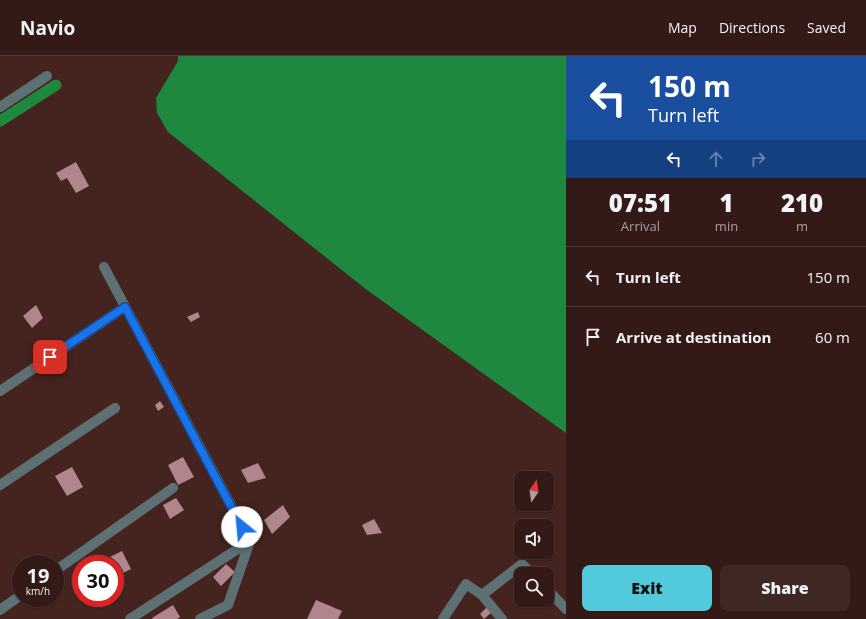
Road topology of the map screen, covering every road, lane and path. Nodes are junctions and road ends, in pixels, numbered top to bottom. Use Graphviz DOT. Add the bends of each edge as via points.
graph roads {
  1 [pos="47,76"];
  2 [pos="0,107"];
  3 [pos="104,267"];
  4 [pos="125,307"];
  5 [pos="0,391"];
  6 [pos="115,408"];
  7 [pos="0,485"];
  8 [pos="173,488"];
  9 [pos="250,541"];
  10 [pos="64,565"];
  11 [pos="514,570"];
  12 [pos="482,595"];
  13 [pos="554,596"];
  14 [pos="12,601"];
  15 [pos="566,609"];
  16 [pos="0,610"];
  17 [pos="130,619"];
  18 [pos="200,619"];
  19 [pos="443,619"];
  20 [pos="502,619"];
  1 -- 2 [label="street"];
  3 -- 4 [label="street"];
  4 -- 5 [label="street"];
  4 -- 9 [label="street"];
  6 -- 7 [label="street"];
  8 -- 10 [label="street"];
  9 -- 17 [label="street"];
  9 -- 18 [label="street" via="228,605"];
  11 -- 12 [label="street"];
  12 -- 19 [label="street" via="466,584"];
  12 -- 20 [label="street"];
  13 -- 15 [label="street"];
  14 -- 16 [label="street"];
}
